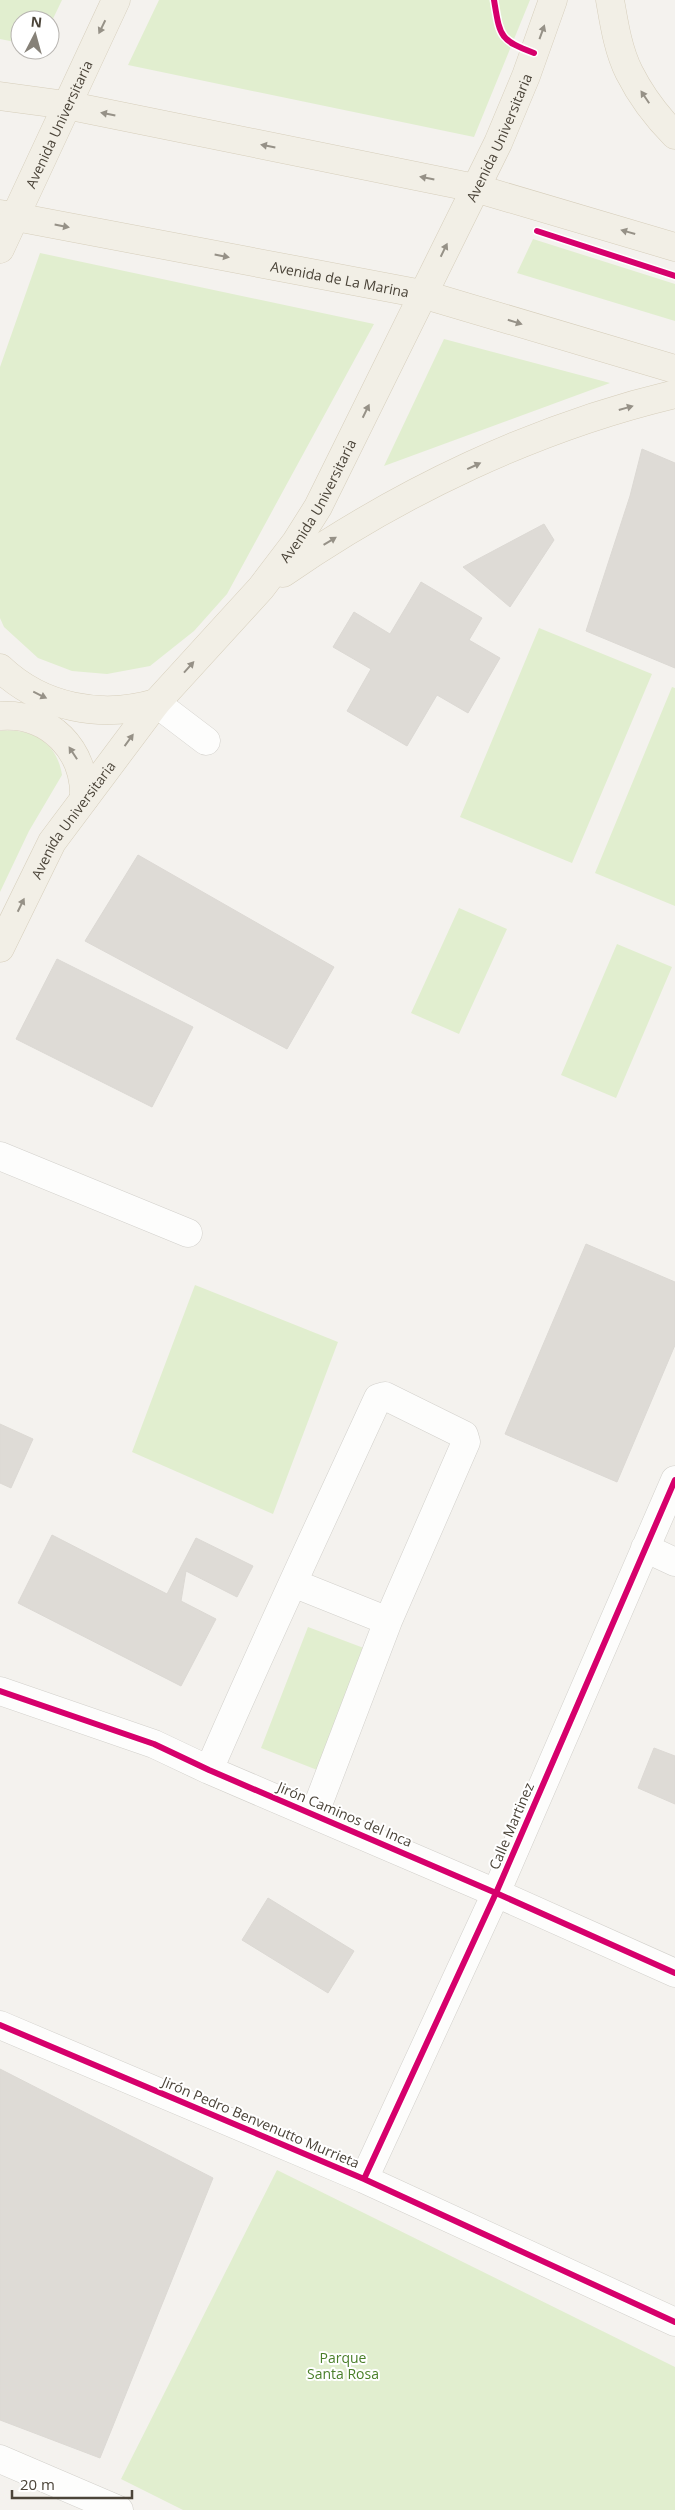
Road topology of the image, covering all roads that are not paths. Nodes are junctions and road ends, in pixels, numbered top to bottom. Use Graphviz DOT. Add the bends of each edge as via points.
graph roads {
  1 [pos="116,0"];
  2 [pos="553,0"];
  3 [pos="610,0"];
  4 [pos="0,96"];
  5 [pos="66,105"];
  6 [pos="675,135"];
  7 [pos="475,188"];
  8 [pos="7,215"];
  9 [pos="675,247"];
  10 [pos="0,249"];
  11 [pos="422,294"];
  12 [pos="675,369"];
  13 [pos="675,394"];
  14 [pos="261,588"];
  15 [pos="0,668"];
  16 [pos="156,703"];
  17 [pos="0,716"];
  18 [pos="206,741"];
  19 [pos="84,799"];
  20 [pos="0,948"];
  21 [pos="0,1156"];
  22 [pos="188,1233"];
  23 [pos="675,1480"];
  24 [pos="645,1548"];
  25 [pos="675,1562"];
  26 [pos="293,1583"];
  27 [pos="388,1621"];
  28 [pos="0,1691"];
  29 [pos="209,1770"];
  30 [pos="314,1814"];
  31 [pos="496,1893"];
  32 [pos="675,1973"];
  33 [pos="0,2025"];
  34 [pos="364,2179"];
  35 [pos="675,2322"];
  36 [pos="0,2460"];
  37 [pos="119,2510"];
  1 -- 5 [label="main road, Avenida Universitaria, one-way"];
  7 -- 2 [label="main road, Avenida Universitaria, one-way" via="498,143"];
  6 -- 3 [label="main road, one-way" via="661,121 628,72"];
  4 -- 5 [label="main road"];
  7 -- 5 [label="main road, one-way"];
  5 -- 8 [label="main road, Avenida Universitaria"];
  9 -- 7 [label="main road, one-way"];
  11 -- 7 [label="main road, Avenida Universitaria, one-way"];
  8 -- 10 [label="main road, Avenida Universitaria"];
  8 -- 11 [label="main road, Avenida de La Marina, one-way"];
  11 -- 12 [label="main road, Avenida de La Marina, one-way"];
  14 -- 11 [label="main road, Avenida Universitaria, one-way" via="318,507"];
  14 -- 13 [label="main road, one-way" via="367,520 457,474 578,423"];
  16 -- 14 [label="main road, Avenida Universitaria, one-way"];
  15 -- 16 [label="main road, one-way" via="33,692 68,706 119,711"];
  16 -- 18 [label="street"];
  19 -- 16 [label="main road, Avenida Universitaria, one-way"];
  19 -- 17 [label="main road, one-way" via="84,779 77,759 59,735 32,719"];
  20 -- 19 [label="main road, Avenida Universitaria, one-way" via="52,842"];
  21 -- 22 [label="street"];
  23 -- 24 [label="street, Calle Martinez"];
  24 -- 25 [label="street"];
  24 -- 31 [label="street, Calle Martinez"];
  26 -- 27 [label="street"];
  26 -- 27 [label="street" via="378,1398 385,1396 464,1435 466,1442"];
  26 -- 29 [label="street"];
  27 -- 30 [label="street"];
  28 -- 29 [label="street, Jirón Caminos del Inca" via="154,1744"];
  29 -- 30 [label="street, Jirón Caminos del Inca"];
  30 -- 31 [label="street, Jirón Caminos del Inca"];
  31 -- 32 [label="street, Jirón Caminos del Inca"];
  31 -- 34 [label="street, Calle Martinez"];
  33 -- 34 [label="street, Jirón Pedro Benvenutto Murrieta"];
  34 -- 35 [label="street, Jirón Pedro Benvenutto Murrieta"];
  36 -- 37 [label="street"];
}
